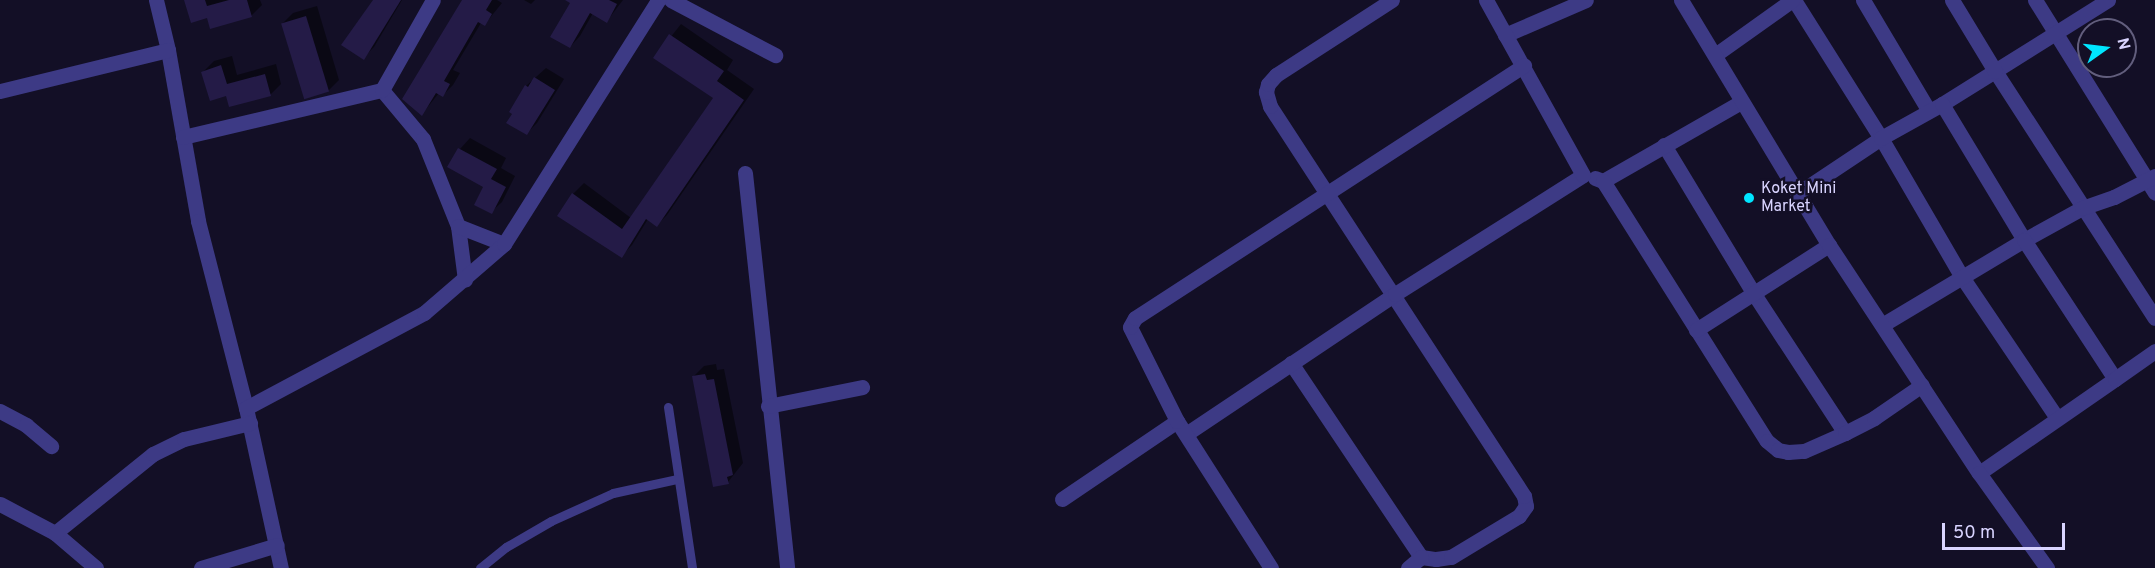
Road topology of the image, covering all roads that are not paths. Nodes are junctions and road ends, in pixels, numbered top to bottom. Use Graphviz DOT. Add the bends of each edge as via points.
graph roads {
  1 [pos="156,0"];
  2 [pos="433,0"];
  3 [pos="658,0"];
  4 [pos="671,0"];
  5 [pos="1392,0"];
  6 [pos="1486,0"];
  7 [pos="1586,0"];
  8 [pos="1681,0"];
  9 [pos="1793,0"];
  10 [pos="1863,0"];
  11 [pos="1952,0"];
  12 [pos="2034,0"];
  13 [pos="2108,0"];
  14 [pos="2055,34"];
  15 [pos="1505,35"];
  16 [pos="168,50"];
  17 [pos="775,55"];
  18 [pos="1715,55"];
  19 [pos="1524,65"];
  20 [pos="1995,71"];
  21 [pos="382,90"];
  22 [pos="0,91"];
  23 [pos="1741,102"];
  24 [pos="1935,107"];
  25 [pos="183,137"];
  26 [pos="1881,138"];
  27 [pos="1664,145"];
  28 [pos="745,173"];
  29 [pos="1583,174"];
  30 [pos="1603,181"];
  31 [pos="2153,184"];
  32 [pos="1327,193"];
  33 [pos="1797,194"];
  34 [pos="2082,208"];
  35 [pos="458,226"];
  36 [pos="2024,240"];
  37 [pos="504,244"];
  38 [pos="1829,245"];
  39 [pos="1962,277"];
  40 [pos="465,280"];
  41 [pos="1395,294"];
  42 [pos="1754,294"];
  43 [pos="2155,318"];
  44 [pos="1882,325"];
  45 [pos="1696,330"];
  46 [pos="2155,351"];
  47 [pos="1291,363"];
  48 [pos="2115,379"];
  49 [pos="1922,385"];
  50 [pos="862,387"];
  51 [pos="768,406"];
  52 [pos="668,407"];
  53 [pos="0,411"];
  54 [pos="248,416"];
  55 [pos="2057,418"];
  56 [pos="1181,427"];
  57 [pos="1845,433"];
  58 [pos="51,446"];
  59 [pos="1979,473"];
  60 [pos="677,479"];
  61 [pos="1062,499"];
  62 [pos="0,504"];
  63 [pos="55,533"];
  64 [pos="277,545"];
  65 [pos="1422,557"];
  66 [pos="201,567"];
  67 [pos="96,568"];
  68 [pos="281,568"];
  69 [pos="480,568"];
  70 [pos="692,568"];
  71 [pos="787,568"];
  72 [pos="1271,568"];
  73 [pos="1407,568"];
  74 [pos="2047,568"];
  1 -- 16 [label="street"];
  2 -- 21 [label="street"];
  3 -- 37 [label="street"];
  4 -- 17 [label="street"];
  5 -- 32 [label="street" via="1268,84 1270,106"];
  6 -- 15 [label="street"];
  7 -- 15 [label="street"];
  8 -- 18 [label="street"];
  9 -- 18 [label="street"];
  9 -- 26 [label="street"];
  10 -- 24 [label="street"];
  11 -- 20 [label="street"];
  12 -- 14 [label="street"];
  13 -- 14 [label="street"];
  14 -- 20 [label="street"];
  14 -- 31 [label="street"];
  15 -- 19 [label="street"];
  16 -- 22 [label="street"];
  16 -- 25 [label="street"];
  18 -- 23 [label="street"];
  19 -- 29 [label="street"];
  19 -- 32 [label="street"];
  20 -- 24 [label="street"];
  20 -- 34 [label="street"];
  21 -- 25 [label="street"];
  21 -- 35 [label="street" via="423,139"];
  23 -- 27 [label="street"];
  23 -- 33 [label="street"];
  24 -- 26 [label="street"];
  24 -- 36 [label="street"];
  25 -- 54 [label="street" via="201,231"];
  26 -- 33 [label="street"];
  26 -- 39 [label="street"];
  27 -- 30 [label="street"];
  27 -- 42 [label="street"];
  28 -- 51 [label="street"];
  29 -- 30 [label="street"];
  29 -- 41 [label="street"];
  30 -- 45 [label="street"];
  31 -- 34 [label="street"];
  32 -- 41 [label="street"];
  32 -- 56 [label="street" via="1135,318 1130,327 1135,340"];
  33 -- 38 [label="street"];
  34 -- 36 [label="street"];
  34 -- 43 [label="street"];
  35 -- 37 [label="street"];
  35 -- 40 [label="street"];
  36 -- 39 [label="street"];
  36 -- 48 [label="street"];
  37 -- 40 [label="street"];
  38 -- 42 [label="street"];
  38 -- 44 [label="street"];
  39 -- 44 [label="street"];
  39 -- 55 [label="street"];
  40 -- 54 [label="street" via="424,313"];
  41 -- 47 [label="street"];
  41 -- 65 [label="street" via="1524,496 1526,506 1519,516 1451,556"];
  42 -- 45 [label="street"];
  42 -- 57 [label="street"];
  44 -- 49 [label="street"];
  45 -- 57 [label="street" via="1767,441 1778,450 1804,450"];
  46 -- 48 [label="street"];
  47 -- 56 [label="street"];
  47 -- 65 [label="street"];
  48 -- 55 [label="street"];
  49 -- 57 [label="street"];
  49 -- 59 [label="street"];
  50 -- 51 [label="street"];
  51 -- 71 [label="street"];
  52 -- 60 [label="lane"];
  53 -- 58 [label="street" via="26,424"];
  54 -- 63 [label="street" via="153,454"];
  54 -- 64 [label="street"];
  55 -- 59 [label="street"];
  56 -- 61 [label="street"];
  56 -- 72 [label="street"];
  59 -- 74 [label="street"];
  60 -- 69 [label="lane" via="613,493 551,521 506,547"];
  60 -- 70 [label="lane"];
  62 -- 63 [label="street"];
  63 -- 67 [label="street"];
  64 -- 66 [label="street"];
  64 -- 68 [label="street"];
  65 -- 73 [label="street"];
}
